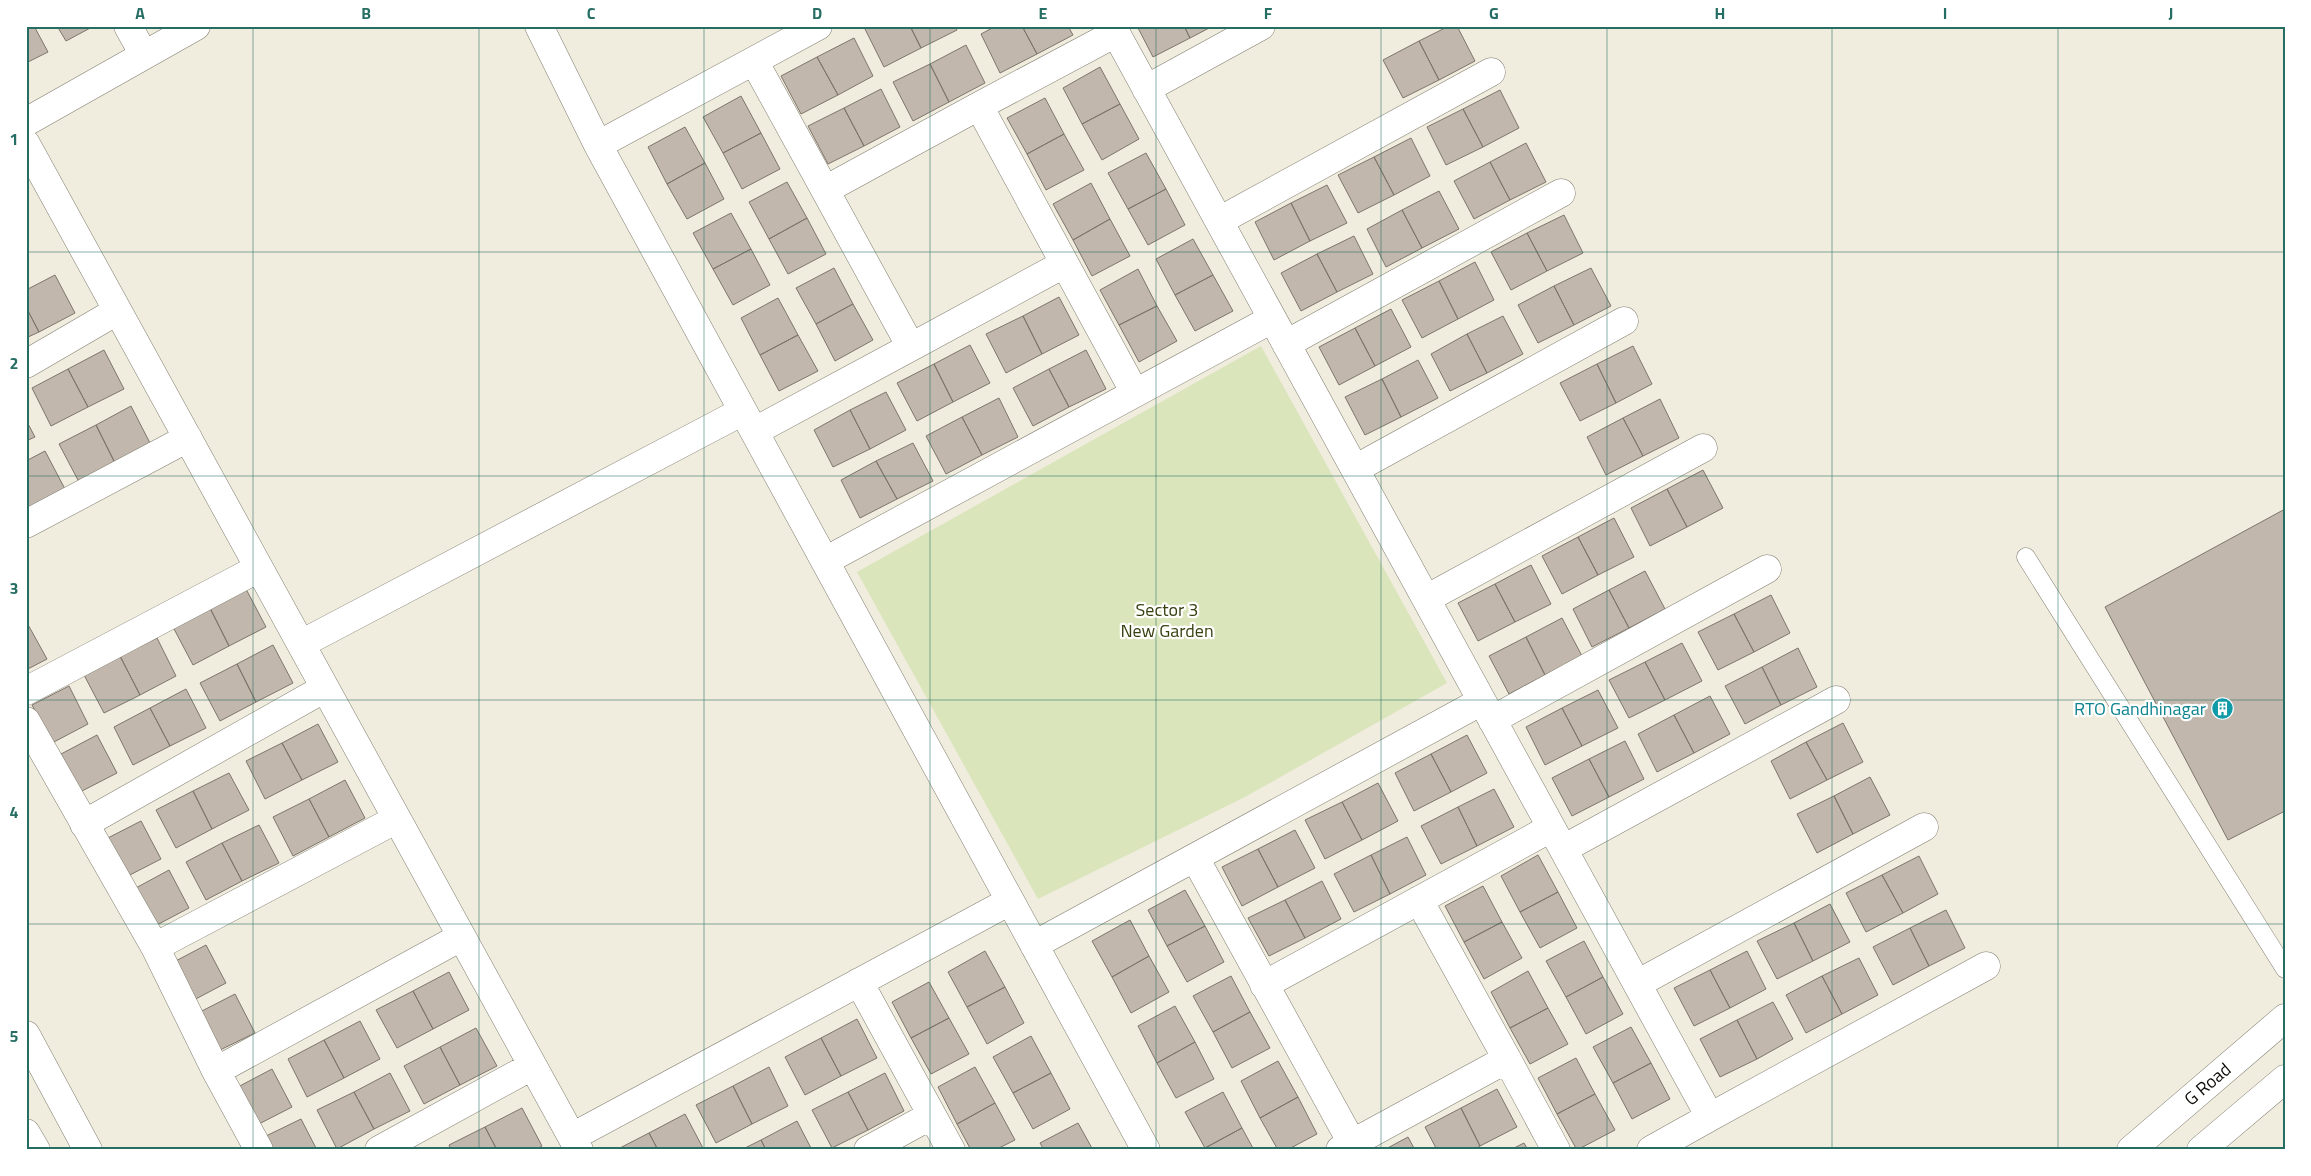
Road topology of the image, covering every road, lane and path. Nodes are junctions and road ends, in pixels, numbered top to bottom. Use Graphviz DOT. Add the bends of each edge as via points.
graph roads {
  1 [pos="128,26"];
  2 [pos="196,26"];
  3 [pos="539,26"];
  4 [pos="818,26"];
  5 [pos="1261,26"];
  6 [pos="1114,30"];
  7 [pos="144,56"];
  8 [pos="754,61"];
  9 [pos="1491,72"];
  10 [pos="1146,89"];
  11 [pos="979,106"];
  12 [pos="26,122"];
  13 [pos="26,144"];
  14 [pos="598,145"];
  15 [pos="825,190"];
  16 [pos="1561,193"];
  17 [pos="1219,221"];
  18 [pos="1064,264"];
  19 [pos="117,311"];
  20 [pos="1272,319"];
  21 [pos="1624,321"];
  22 [pos="1286,344"];
  23 [pos="910,347"];
  24 [pos="26,364"];
  25 [pos="1135,393"];
  26 [pos="749,421"];
  27 [pos="188,438"];
  28 [pos="1703,448"];
  29 [pos="1355,469"];
  30 [pos="26,524"];
  31 [pos="2026,557"];
  32 [pos="825,561"];
  33 [pos="259,568"];
  34 [pos="1767,569"];
  35 [pos="1426,599"];
  36 [pos="301,644"];
  37 [pos="325,688"];
  38 [pos="26,691"];
  39 [pos="1836,700"];
  40 [pos="1487,710"];
  41 [pos="26,721"];
  42 [pos="397,820"];
  43 [pos="84,824"];
  44 [pos="1924,827"];
  45 [pos="1557,838"];
  46 [pos="1195,858"];
  47 [pos="1010,900"];
  48 [pos="1419,900"];
  49 [pos="462,937"];
  50 [pos="1034,945"];
  51 [pos="155,947"];
  52 [pos="1986,966"];
  53 [pos="2285,969"];
  54 [pos="859,982"];
  55 [pos="1637,984"];
  56 [pos="1264,985"];
  57 [pos="2285,1018"];
  58 [pos="26,1035"];
  59 [pos="1507,1060"];
  60 [pos="532,1066"];
  61 [pos="216,1071"];
  62 [pos="2285,1079"];
  63 [pos="932,1115"];
  64 [pos="1710,1117"];
  65 [pos="26,1132"];
  66 [pos="575,1144"];
  67 [pos="1346,1146"];
  68 [pos="36,1150"];
  69 [pos="88,1150"];
  70 [pos="259,1150"];
  71 [pos="379,1150"];
  72 [pos="868,1150"];
  73 [pos="951,1150"];
  74 [pos="1146,1150"];
  75 [pos="1556,1150"];
  76 [pos="1651,1150"];
  77 [pos="2131,1150"];
  78 [pos="2201,1150"];
  1 -- 7 [label="street"];
  2 -- 7 [label="street"];
  3 -- 14 [label="street"];
  4 -- 8 [label="street"];
  5 -- 10 [label="street"];
  6 -- 10 [label="street"];
  6 -- 11 [label="street"];
  7 -- 12 [label="street"];
  8 -- 14 [label="street"];
  8 -- 15 [label="street"];
  9 -- 17 [label="street"];
  10 -- 17 [label="street"];
  11 -- 15 [label="street"];
  11 -- 18 [label="street"];
  13 -- 19 [label="street"];
  14 -- 26 [label="street"];
  15 -- 23 [label="street"];
  16 -- 22 [label="street"];
  17 -- 20 [label="street"];
  18 -- 23 [label="street"];
  18 -- 25 [label="street"];
  19 -- 24 [label="street"];
  19 -- 27 [label="street"];
  20 -- 22 [label="street"];
  20 -- 25 [label="street"];
  21 -- 29 [label="street"];
  22 -- 29 [label="street"];
  23 -- 26 [label="street"];
  25 -- 32 [label="street"];
  26 -- 32 [label="street"];
  26 -- 36 [label="street"];
  27 -- 30 [label="street"];
  27 -- 33 [label="street"];
  28 -- 35 [label="street"];
  29 -- 35 [label="street"];
  31 -- 53 [label="lane"];
  32 -- 47 [label="street"];
  33 -- 36 [label="street"];
  33 -- 38 [label="street"];
  34 -- 40 [label="street"];
  35 -- 40 [label="street"];
  36 -- 37 [label="street"];
  37 -- 42 [label="street"];
  37 -- 43 [label="street"];
  39 -- 45 [label="street"];
  40 -- 45 [label="street"];
  40 -- 46 [label="street"];
  41 -- 43 [label="street"];
  42 -- 49 [label="street"];
  42 -- 51 [label="street"];
  43 -- 51 [label="street"];
  44 -- 55 [label="street"];
  45 -- 48 [label="street"];
  45 -- 55 [label="street"];
  46 -- 50 [label="street"];
  46 -- 56 [label="street"];
  47 -- 50 [label="street"];
  47 -- 54 [label="street"];
  48 -- 56 [label="street"];
  48 -- 59 [label="street"];
  49 -- 60 [label="street"];
  49 -- 61 [label="street"];
  50 -- 74 [label="street"];
  51 -- 61 [label="street"];
  52 -- 64 [label="street"];
  54 -- 63 [label="street"];
  54 -- 66 [label="street"];
  55 -- 64 [label="street"];
  56 -- 67 [label="street"];
  57 -- 77 [label="street, G Road"];
  58 -- 69 [label="street"];
  59 -- 67 [label="street"];
  59 -- 75 [label="street"];
  60 -- 66 [label="street"];
  60 -- 71 [label="street"];
  61 -- 70 [label="street"];
  62 -- 78 [label="street"];
  63 -- 72 [label="street"];
  63 -- 73 [label="street"];
  64 -- 76 [label="street"];
  65 -- 68 [label="street"];
}
